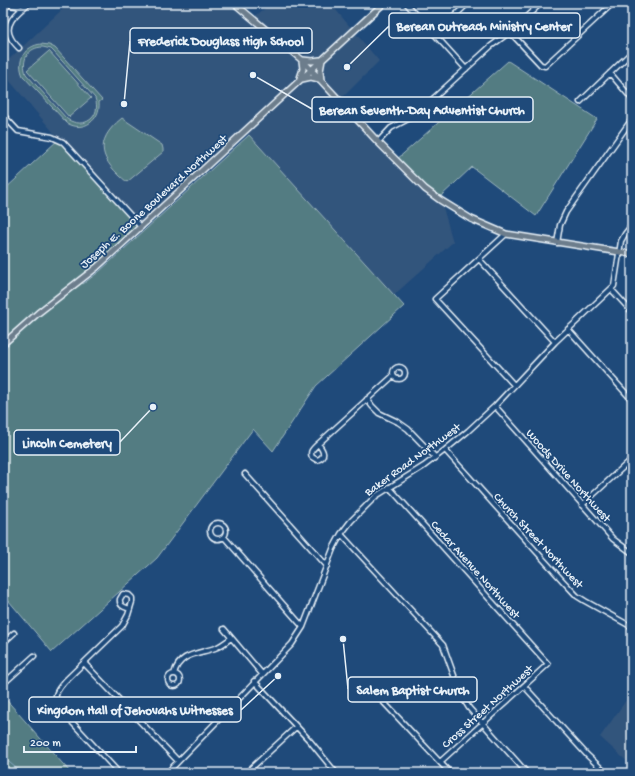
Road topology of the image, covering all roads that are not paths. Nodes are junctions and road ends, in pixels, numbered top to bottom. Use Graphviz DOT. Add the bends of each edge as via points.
graph roads {
  1 [pos="29,3"];
  2 [pos="234,3"];
  3 [pos="384,3"];
  4 [pos="406,3"];
  5 [pos="468,3"];
  6 [pos="541,3"];
  7 [pos="613,3"];
  8 [pos="3,4"];
  9 [pos="22,9"];
  10 [pos="510,32"];
  11 [pos="435,35"];
  12 [pos="19,48"];
  13 [pos="632,52"];
  14 [pos="322,59"];
  15 [pos="302,60"];
  16 [pos="312,69"];
  17 [pos="466,69"];
  18 [pos="610,73"];
  19 [pos="299,80"];
  20 [pos="321,80"];
  21 [pos="632,99"];
  22 [pos="580,102"];
  23 [pos="3,116"];
  24 [pos="632,119"];
  25 [pos="378,142"];
  26 [pos="632,226"];
  27 [pos="141,227"];
  28 [pos="506,234"];
  29 [pos="557,243"];
  30 [pos="618,252"];
  31 [pos="632,254"];
  32 [pos="479,259"];
  33 [pos="611,289"];
  34 [pos="632,312"];
  35 [pos="568,329"];
  36 [pos="555,342"];
  37 [pos="3,344"];
  38 [pos="392,376"];
  39 [pos="514,385"];
  40 [pos="367,398"];
  41 [pos="632,400"];
  42 [pos="495,406"];
  43 [pos="318,444"];
  44 [pos="445,450"];
  45 [pos="435,457"];
  46 [pos="632,459"];
  47 [pos="245,474"];
  48 [pos="389,487"];
  49 [pos="582,505"];
  50 [pos="341,534"];
  51 [pos="224,538"];
  52 [pos="632,553"];
  53 [pos="327,566"];
  54 [pos="130,609"];
  55 [pos="303,627"];
  56 [pos="632,627"];
  57 [pos="224,629"];
  58 [pos="14,633"];
  59 [pos="232,638"];
  60 [pos="3,643"];
  61 [pos="34,656"];
  62 [pos="84,663"];
  63 [pos="548,664"];
  64 [pos="174,674"];
  65 [pos="262,674"];
  66 [pos="254,681"];
  67 [pos="3,682"];
  68 [pos="524,686"];
  69 [pos="375,693"];
  70 [pos="482,724"];
  71 [pos="296,727"];
  72 [pos="178,761"];
  73 [pos="440,762"];
  74 [pos="170,769"];
  75 [pos="119,773"];
  76 [pos="166,773"];
  77 [pos="174,773"];
  78 [pos="246,773"];
  79 [pos="336,773"];
  80 [pos="450,773"];
  81 [pos="527,773"];
  82 [pos="606,773"];
  1 -- 9 [label="street"];
  2 -- 15 [label="main road"];
  3 -- 14 [label="main road, Joseph E. Boone Boulevard Northwest"];
  4 -- 11 [label="street"];
  5 -- 11 [label="street"];
  6 -- 10 [label="street"];
  7 -- 10 [label="street" via="545,66"];
  8 -- 9 [label="street"];
  9 -- 12 [label="street" via="12,19 8,29"];
  10 -- 17 [label="street"];
  11 -- 17 [label="street"];
  13 -- 18 [label="street"];
  14 -- 15 [label="main road"];
  14 -- 16 [label="main road, Joseph E. Boone Boulevard Northwest"];
  14 -- 20 [label="main road"];
  15 -- 16 [label="main road"];
  15 -- 19 [label="main road" via="303,69"];
  16 -- 19 [label="main road, Joseph E. Boone Boulevard Northwest"];
  16 -- 20 [label="main road"];
  17 -- 25 [label="street" via="414,116 391,128"];
  18 -- 21 [label="street"];
  18 -- 22 [label="street"];
  19 -- 20 [label="main road" via="311,77"];
  19 -- 27 [label="main road, Joseph E. Boone Boulevard Northwest"];
  20 -- 25 [label="main road"];
  23 -- 27 [label="street" via="18,131 52,137 63,142"];
  24 -- 29 [label="street" via="566,212 560,224"];
  25 -- 28 [label="main road" via="412,177 440,200 471,219"];
  26 -- 30 [label="street" via="623,237"];
  27 -- 37 [label="main road, Joseph E. Boone Boulevard Northwest" via="97,267"];
  28 -- 29 [label="main road"];
  28 -- 32 [label="street"];
  29 -- 30 [label="main road"];
  30 -- 31 [label="main road"];
  30 -- 33 [label="street" via="614,286"];
  32 -- 36 [label="street"];
  32 -- 39 [label="street" via="435,299"];
  33 -- 34 [label="street"];
  33 -- 35 [label="street, Baker Road Northwest"];
  35 -- 36 [label="street, Baker Road Northwest"];
  35 -- 41 [label="street"];
  36 -- 39 [label="street, Baker Road Northwest"];
  38 -- 40 [label="street"];
  39 -- 42 [label="street, Baker Road Northwest"];
  40 -- 43 [label="street"];
  40 -- 45 [label="street" via="379,413 408,429"];
  42 -- 44 [label="street, Baker Road Northwest"];
  42 -- 49 [label="street, Woods Drive Northwest"];
  44 -- 45 [label="street, Baker Road Northwest"];
  44 -- 56 [label="street, Church Street Northwest" via="577,596"];
  45 -- 48 [label="street, Baker Road Northwest"];
  46 -- 49 [label="street"];
  47 -- 53 [label="street"];
  48 -- 50 [label="street, Baker Road Northwest" via="363,508"];
  48 -- 63 [label="street, Cedar Avenue Northwest"];
  49 -- 52 [label="street, Woods Drive Northwest" via="613,539"];
  50 -- 53 [label="street, Baker Road Northwest"];
  50 -- 70 [label="street" via="443,645 461,695"];
  51 -- 51 [label="street" via="224,525 220,522 212,525 210,530 213,538"];
  51 -- 55 [label="street"];
  53 -- 55 [label="street, Baker Road Northwest"];
  54 -- 62 [label="street" via="122,626"];
  55 -- 65 [label="street, Baker Road Northwest" via="292,644"];
  57 -- 59 [label="street"];
  58 -- 60 [label="street"];
  59 -- 64 [label="street" via="216,648 188,656 178,665"];
  59 -- 65 [label="street"];
  61 -- 67 [label="street"];
  62 -- 72 [label="street"];
  62 -- 75 [label="street" via="58,689 55,696 57,705"];
  63 -- 68 [label="street, Cross Street Northwest"];
  65 -- 66 [label="street, Baker Road Northwest"];
  66 -- 71 [label="street"];
  66 -- 72 [label="street, Baker Road Northwest"];
  68 -- 70 [label="street, Cross Street Northwest"];
  68 -- 82 [label="street"];
  69 -- 73 [label="street"];
  70 -- 73 [label="street, Cross Street Northwest"];
  70 -- 81 [label="street"];
  71 -- 78 [label="street"];
  71 -- 79 [label="street"];
  72 -- 74 [label="street, Baker Road Northwest"];
  73 -- 80 [label="street"];
  74 -- 76 [label="street, Baker Road Northwest"];
  74 -- 77 [label="street"];
}
